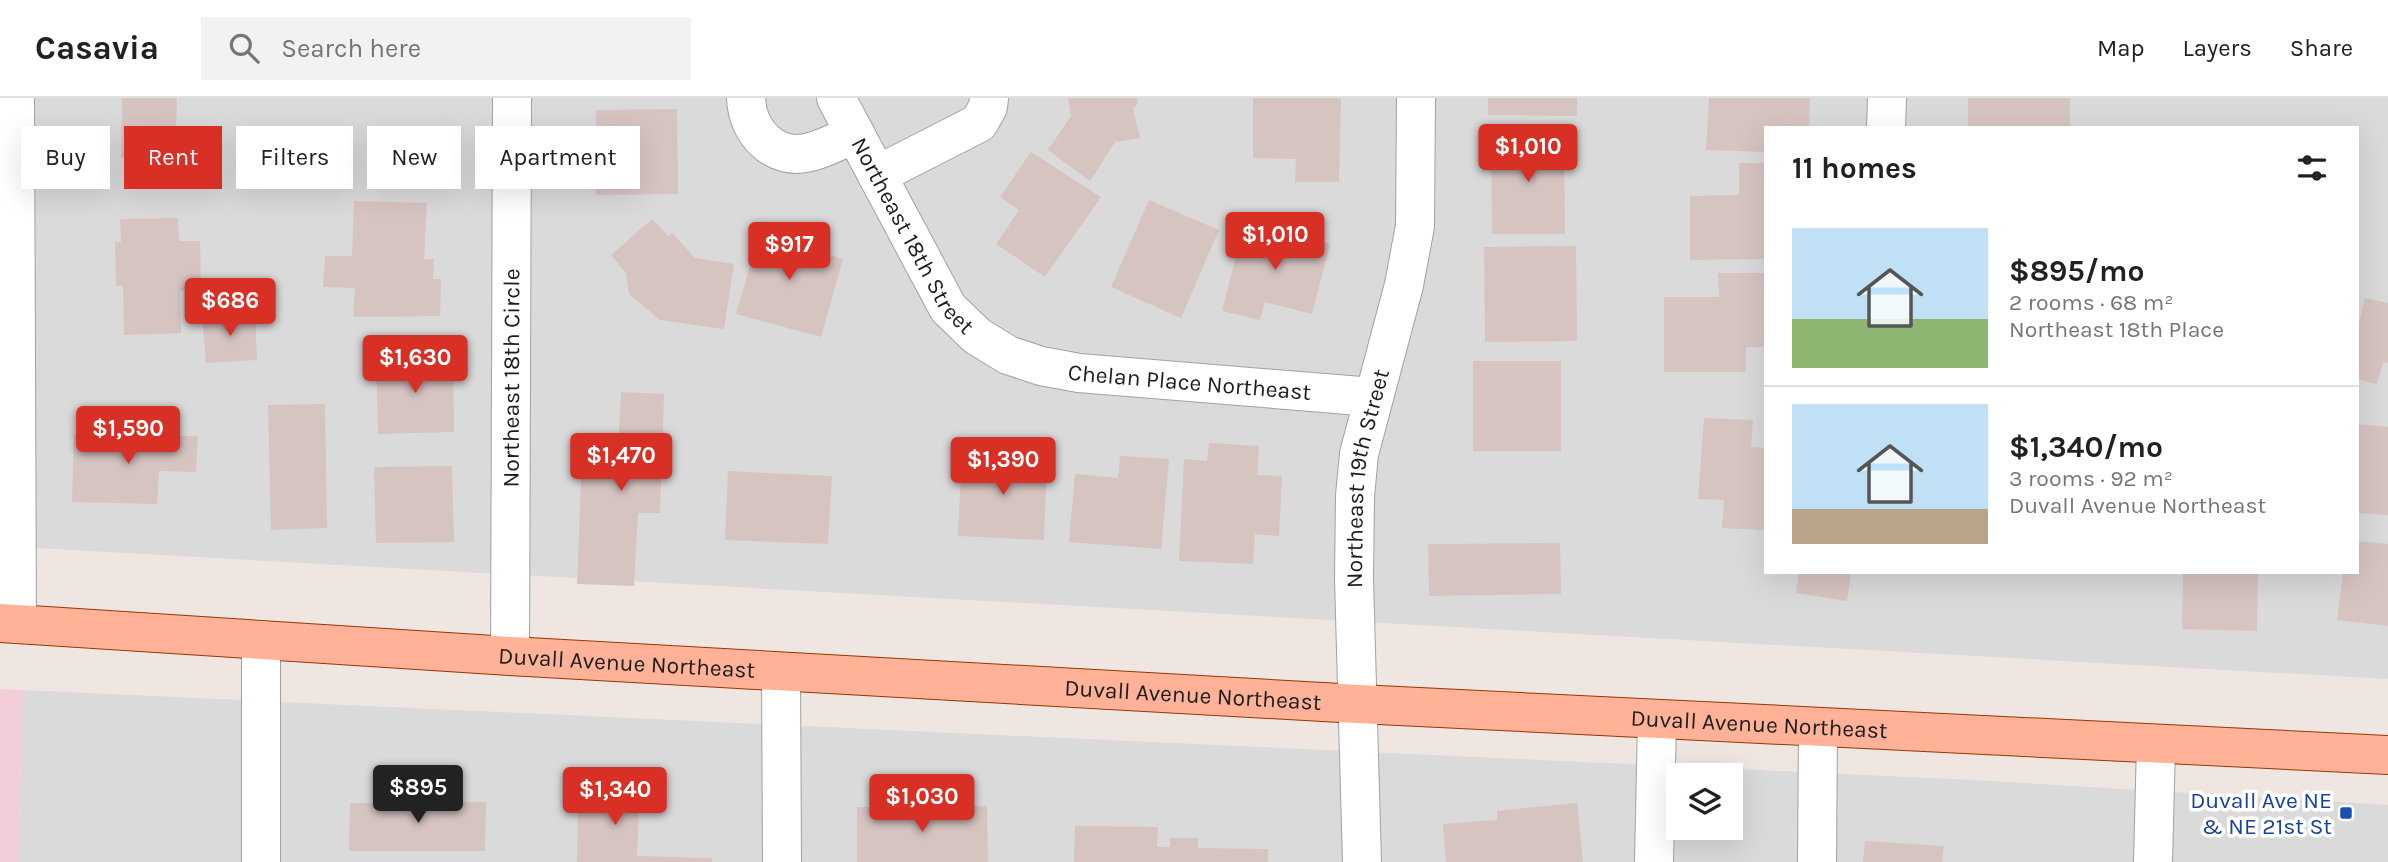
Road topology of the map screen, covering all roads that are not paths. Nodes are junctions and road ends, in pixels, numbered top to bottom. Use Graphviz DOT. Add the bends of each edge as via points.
graph roads {
  1 [pos="16,98"];
  2 [pos="512,98"];
  3 [pos="746,98"];
  4 [pos="836,98"];
  5 [pos="989,98"];
  6 [pos="1416,98"];
  7 [pos="1887,98"];
  8 [pos="1886,126"];
  9 [pos="855,133"];
  10 [pos="877,175"];
  11 [pos="1008,355"];
  12 [pos="1373,397"];
  13 [pos="8,624"];
  14 [pos="261,640"];
  15 [pos="510,656"];
  16 [pos="781,672"];
  17 [pos="1358,704"];
  18 [pos="1657,720"];
  19 [pos="1818,728"];
  20 [pos="2156,744"];
  21 [pos="2388,755"];
  22 [pos="261,862"];
  23 [pos="782,862"];
  24 [pos="1362,862"];
  25 [pos="1654,862"];
  26 [pos="1817,862"];
  27 [pos="2153,862"];
  1 -- 13 [label="street"];
  2 -- 15 [label="street, Northeast 18th Circle"];
  3 -- 9 [label="street" via="751,126 775,149 808,153"];
  4 -- 9 [label="street, Northeast 18th Street"];
  5 -- 10 [label="street" via="979,123"];
  6 -- 12 [label="street, Northeast 19th Street" via="1415,226"];
  7 -- 8 [label="street"];
  9 -- 10 [label="street, Northeast 18th Street"];
  10 -- 11 [label="street, Northeast 18th Street" via="948,308 977,336"];
  11 -- 12 [label="street, Chelan Place Northeast" via="1079,373"];
  12 -- 17 [label="street, Northeast 19th Street" via="1359,454 1355,496"];
  13 -- 14 [label="main road, Duvall Avenue Northeast"];
  14 -- 15 [label="main road, Duvall Avenue Northeast"];
  14 -- 22 [label="street"];
  15 -- 16 [label="main road, Duvall Avenue Northeast"];
  16 -- 17 [label="main road, Duvall Avenue Northeast"];
  16 -- 23 [label="street"];
  17 -- 18 [label="main road, Duvall Avenue Northeast"];
  17 -- 24 [label="street, Northeast 19th Street"];
  18 -- 19 [label="main road, Duvall Avenue Northeast"];
  18 -- 25 [label="street"];
  19 -- 20 [label="main road, Duvall Avenue Northeast"];
  19 -- 26 [label="street"];
  20 -- 21 [label="main road, Duvall Avenue Northeast"];
  20 -- 27 [label="street"];
}
